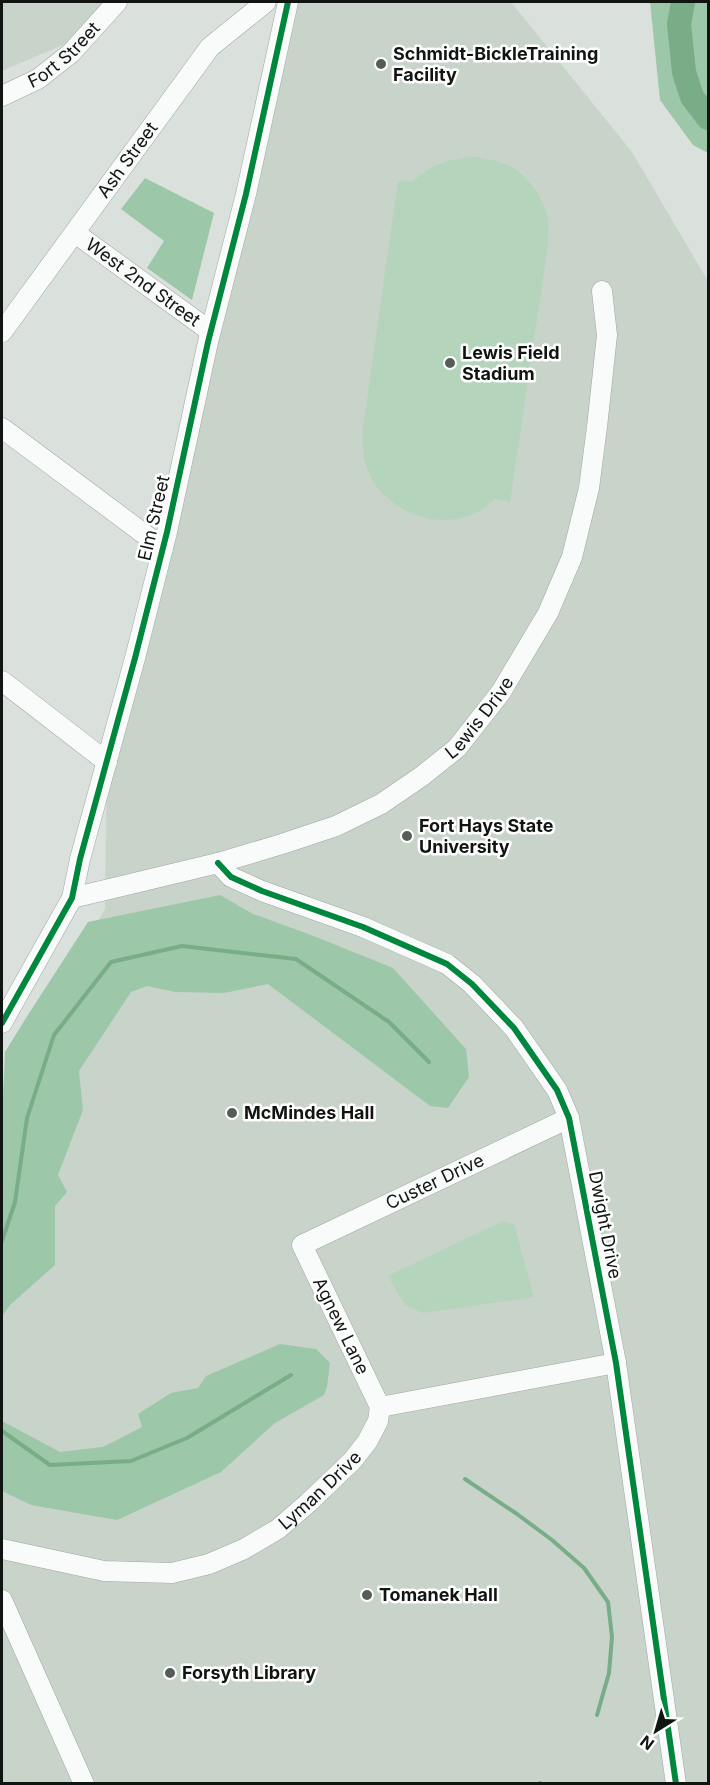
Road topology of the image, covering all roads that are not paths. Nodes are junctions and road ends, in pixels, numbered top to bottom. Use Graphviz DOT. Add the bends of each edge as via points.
graph roads {
  1 [pos="117,2"];
  2 [pos="266,2"];
  3 [pos="288,2"];
  4 [pos="2,96"];
  5 [pos="75,233"];
  6 [pos="602,291"];
  7 [pos="210,331"];
  8 [pos="2,332"];
  9 [pos="2,428"];
  10 [pos="163,548"];
  11 [pos="2,681"];
  12 [pos="107,762"];
  13 [pos="218,863"];
  14 [pos="72,898"];
  15 [pos="2,1023"];
  16 [pos="569,1118"];
  17 [pos="302,1245"];
  18 [pos="616,1362"];
  19 [pos="380,1407"];
  20 [pos="2,1549"];
  21 [pos="2,1600"];
  22 [pos="84,1784"];
  23 [pos="676,1784"];
  1 -- 4 [label="street, Fort Street" via="71,53 38,79"];
  2 -- 5 [label="street, Ash Street" via="210,47"];
  3 -- 7 [label="street, Elm Street" via="246,194"];
  5 -- 7 [label="street, West 2nd Street"];
  5 -- 8 [label="street, Ash Street"];
  6 -- 13 [label="street, Lewis Drive" via="607,335 597,427 589,488 572,557 548,613 498,698 457,748 381,804 336,826"];
  7 -- 10 [label="street, Elm Street"];
  9 -- 10 [label="street"];
  10 -- 12 [label="street, Elm Street"];
  11 -- 12 [label="street"];
  12 -- 14 [label="street, Elm Street"];
  13 -- 14 [label="street, Lewis Drive"];
  13 -- 16 [label="street, Dwight Drive" via="231,877 262,891 363,927 447,964 514,1028 557,1090"];
  14 -- 15 [label="street, Elm Street"];
  16 -- 17 [label="street, Custer Drive"];
  16 -- 18 [label="street, Dwight Drive"];
  17 -- 19 [label="street, Agnew Lane"];
  18 -- 19 [label="street"];
  18 -- 23 [label="street, Dwight Drive"];
  19 -- 20 [label="street, Lyman Drive" via="367,1442 308,1503 244,1550 209,1564 172,1573 104,1571"];
  21 -- 22 [label="street"];
}
